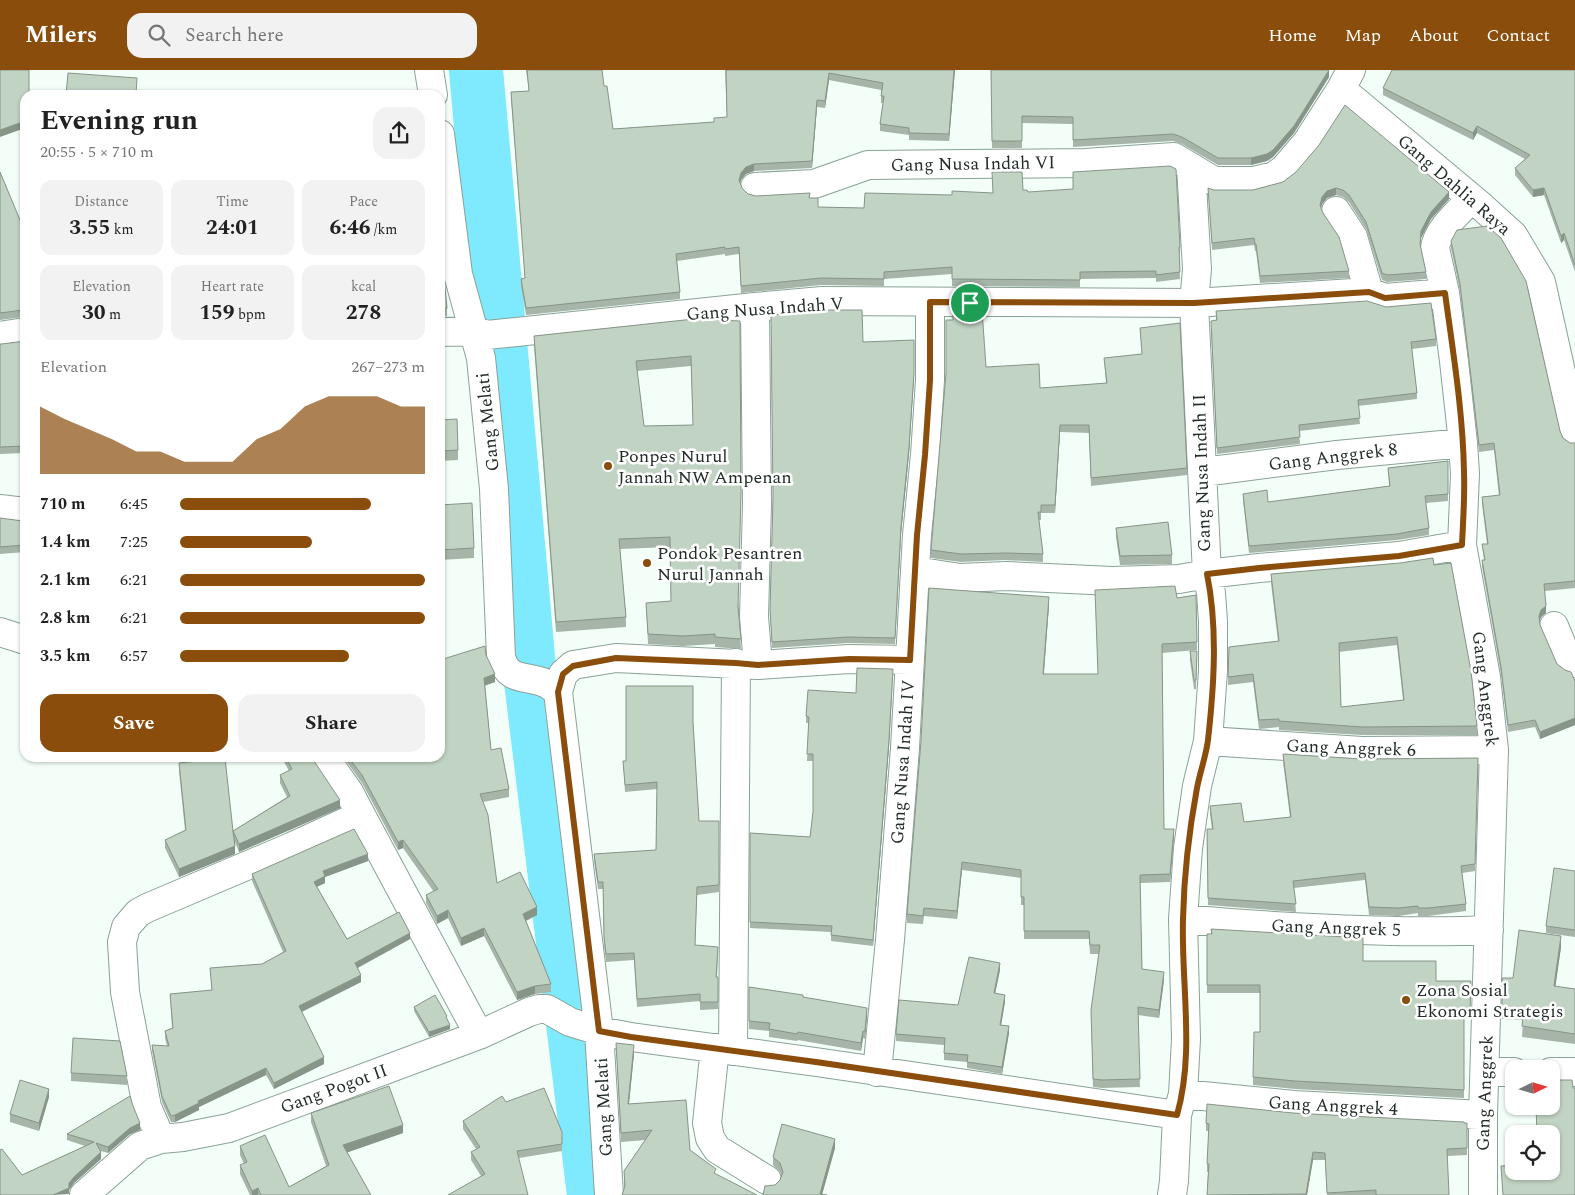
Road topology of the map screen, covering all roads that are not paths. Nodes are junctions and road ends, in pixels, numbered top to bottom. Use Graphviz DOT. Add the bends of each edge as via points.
graph roads {
  1 [pos="429,70"];
  2 [pos="1346,80"];
  3 [pos="432,90"];
  4 [pos="1191,167"];
  5 [pos="445,173"];
  6 [pos="755,187"];
  7 [pos="1471,199"];
  8 [pos="1336,211"];
  9 [pos="1369,292"];
  10 [pos="1445,293"];
  11 [pos="930,302"];
  12 [pos="1194,303"];
  13 [pos="755,307"];
  14 [pos="445,332"];
  15 [pos="20,333"];
  16 [pos="480,333"];
  17 [pos="0,336"];
  18 [pos="1575,435"];
  19 [pos="1463,443"];
  20 [pos="1203,472"];
  21 [pos="0,509"];
  22 [pos="20,511"];
  23 [pos="1462,545"];
  24 [pos="915,571"];
  25 [pos="1207,574"];
  26 [pos="1554,626"];
  27 [pos="0,632"];
  28 [pos="20,638"];
  29 [pos="910,660"];
  30 [pos="1575,663"];
  31 [pos="747,664"];
  32 [pos="552,688"];
  33 [pos="1208,742"];
  34 [pos="1494,750"];
  35 [pos="328,762"];
  36 [pos="361,814"];
  37 [pos="1182,919"];
  38 [pos="1489,930"];
  39 [pos="587,1027"];
  40 [pos="479,1035"];
  41 [pos="724,1049"];
  42 [pos="877,1072"];
  43 [pos="1486,1072"];
  44 [pos="1505,1072"];
  45 [pos="1560,1072"];
  46 [pos="1575,1072"];
  47 [pos="1180,1105"];
  48 [pos="1484,1115"];
  49 [pos="161,1139"];
  50 [pos="767,1180"];
  51 [pos="84,1195"];
  52 [pos="609,1195"];
  53 [pos="1172,1195"];
  54 [pos="1483,1195"];
  1 -- 3 [label="street"];
  2 -- 4 [label="street, Gang Nusa Indah VI" via="1308,142 1274,176 1253,181 1214,182"];
  2 -- 7 [label="street, Gang Dahlia Raya"];
  4 -- 6 [label="street, Gang Nusa Indah VI" via="1174,157 1085,163 868,165 814,184"];
  4 -- 12 [label="street, Gang Nusa Indah II" via="1197,270"];
  5 -- 16 [label="street, Gang Melati" via="458,274"];
  7 -- 10 [label="street, Gang Anggrek" via="1436,240"];
  7 -- 18 [label="street, Gang Dahlia Raya" via="1513,235 1541,282"];
  8 -- 9 [label="street" via="1353,237"];
  9 -- 10 [label="street, Gang Nusa Indah V" via="1385,298"];
  9 -- 12 [label="street, Gang Nusa Indah V"];
  10 -- 19 [label="street, Gang Anggrek"];
  11 -- 12 [label="street, Gang Nusa Indah V"];
  11 -- 13 [label="street, Gang Nusa Indah V" via="822,301"];
  11 -- 24 [label="street, Gang Nusa Indah IV" via="930,380"];
  12 -- 20 [label="street, Gang Nusa Indah II"];
  13 -- 16 [label="street, Gang Nusa Indah V"];
  13 -- 31 [label="street" via="758,504 754,617"];
  14 -- 16 [label="street, Gang Nusa Indah V"];
  15 -- 17 [label="street"];
  16 -- 32 [label="street, Gang Melati" via="494,489 501,657 507,672"];
  19 -- 20 [label="street, Gang Anggrek 8"];
  19 -- 23 [label="street, Gang Anggrek"];
  20 -- 25 [label="street, Gang Nusa Indah II"];
  21 -- 22 [label="street"];
  23 -- 25 [label="street" via="1399,556"];
  23 -- 34 [label="street, Gang Anggrek" via="1486,677"];
  24 -- 25 [label="street" via="960,578 1006,576 1112,581 1180,580"];
  24 -- 29 [label="street, Gang Nusa Indah IV"];
  25 -- 33 [label="street, Gang Nusa Indah II" via="1213,622"];
  26 -- 30 [label="street" via="1568,660"];
  27 -- 28 [label="street"];
  29 -- 31 [label="street"];
  29 -- 42 [label="street, Gang Nusa Indah IV" via="905,758"];
  31 -- 32 [label="street" via="616,658 573,666"];
  31 -- 41 [label="street"];
  32 -- 39 [label="street, Gang Melati"];
  33 -- 34 [label="street, Gang Anggrek 6" via="1362,751"];
  33 -- 37 [label="street, Gang Nusa Indah II" via="1197,786"];
  34 -- 38 [label="street, Gang Anggrek"];
  35 -- 36 [label="street"];
  36 -- 40 [label="street"];
  36 -- 49 [label="street" via="138,912 126,927 122,942 124,992 147,1107"];
  37 -- 38 [label="street, Gang Anggrek 5" via="1363,930"];
  37 -- 47 [label="street, Gang Nusa Indah II" via="1186,1039"];
  38 -- 43 [label="street, Gang Anggrek"];
  39 -- 40 [label="street, Gang Pogot II" via="548,1009 539,1009"];
  39 -- 41 [label="street, Gang Pogot II" via="631,1037"];
  39 -- 52 [label="street, Gang Melati"];
  40 -- 49 [label="street, Gang Pogot II" via="229,1128"];
  41 -- 42 [label="street, Gang Pogot II"];
  41 -- 50 [label="street" via="707,1123 710,1138 717,1149"];
  42 -- 47 [label="street, Gang Anggrek 4"];
  43 -- 44 [label="street"];
  43 -- 48 [label="street, Gang Anggrek"];
  45 -- 46 [label="street"];
  47 -- 48 [label="street, Gang Anggrek 4" via="1294,1105"];
  47 -- 53 [label="street, Gang Nusa Indah II"];
  48 -- 54 [label="street, Gang Anggrek"];
  49 -- 51 [label="street, Gang Pogot II" via="140,1146"];
}
